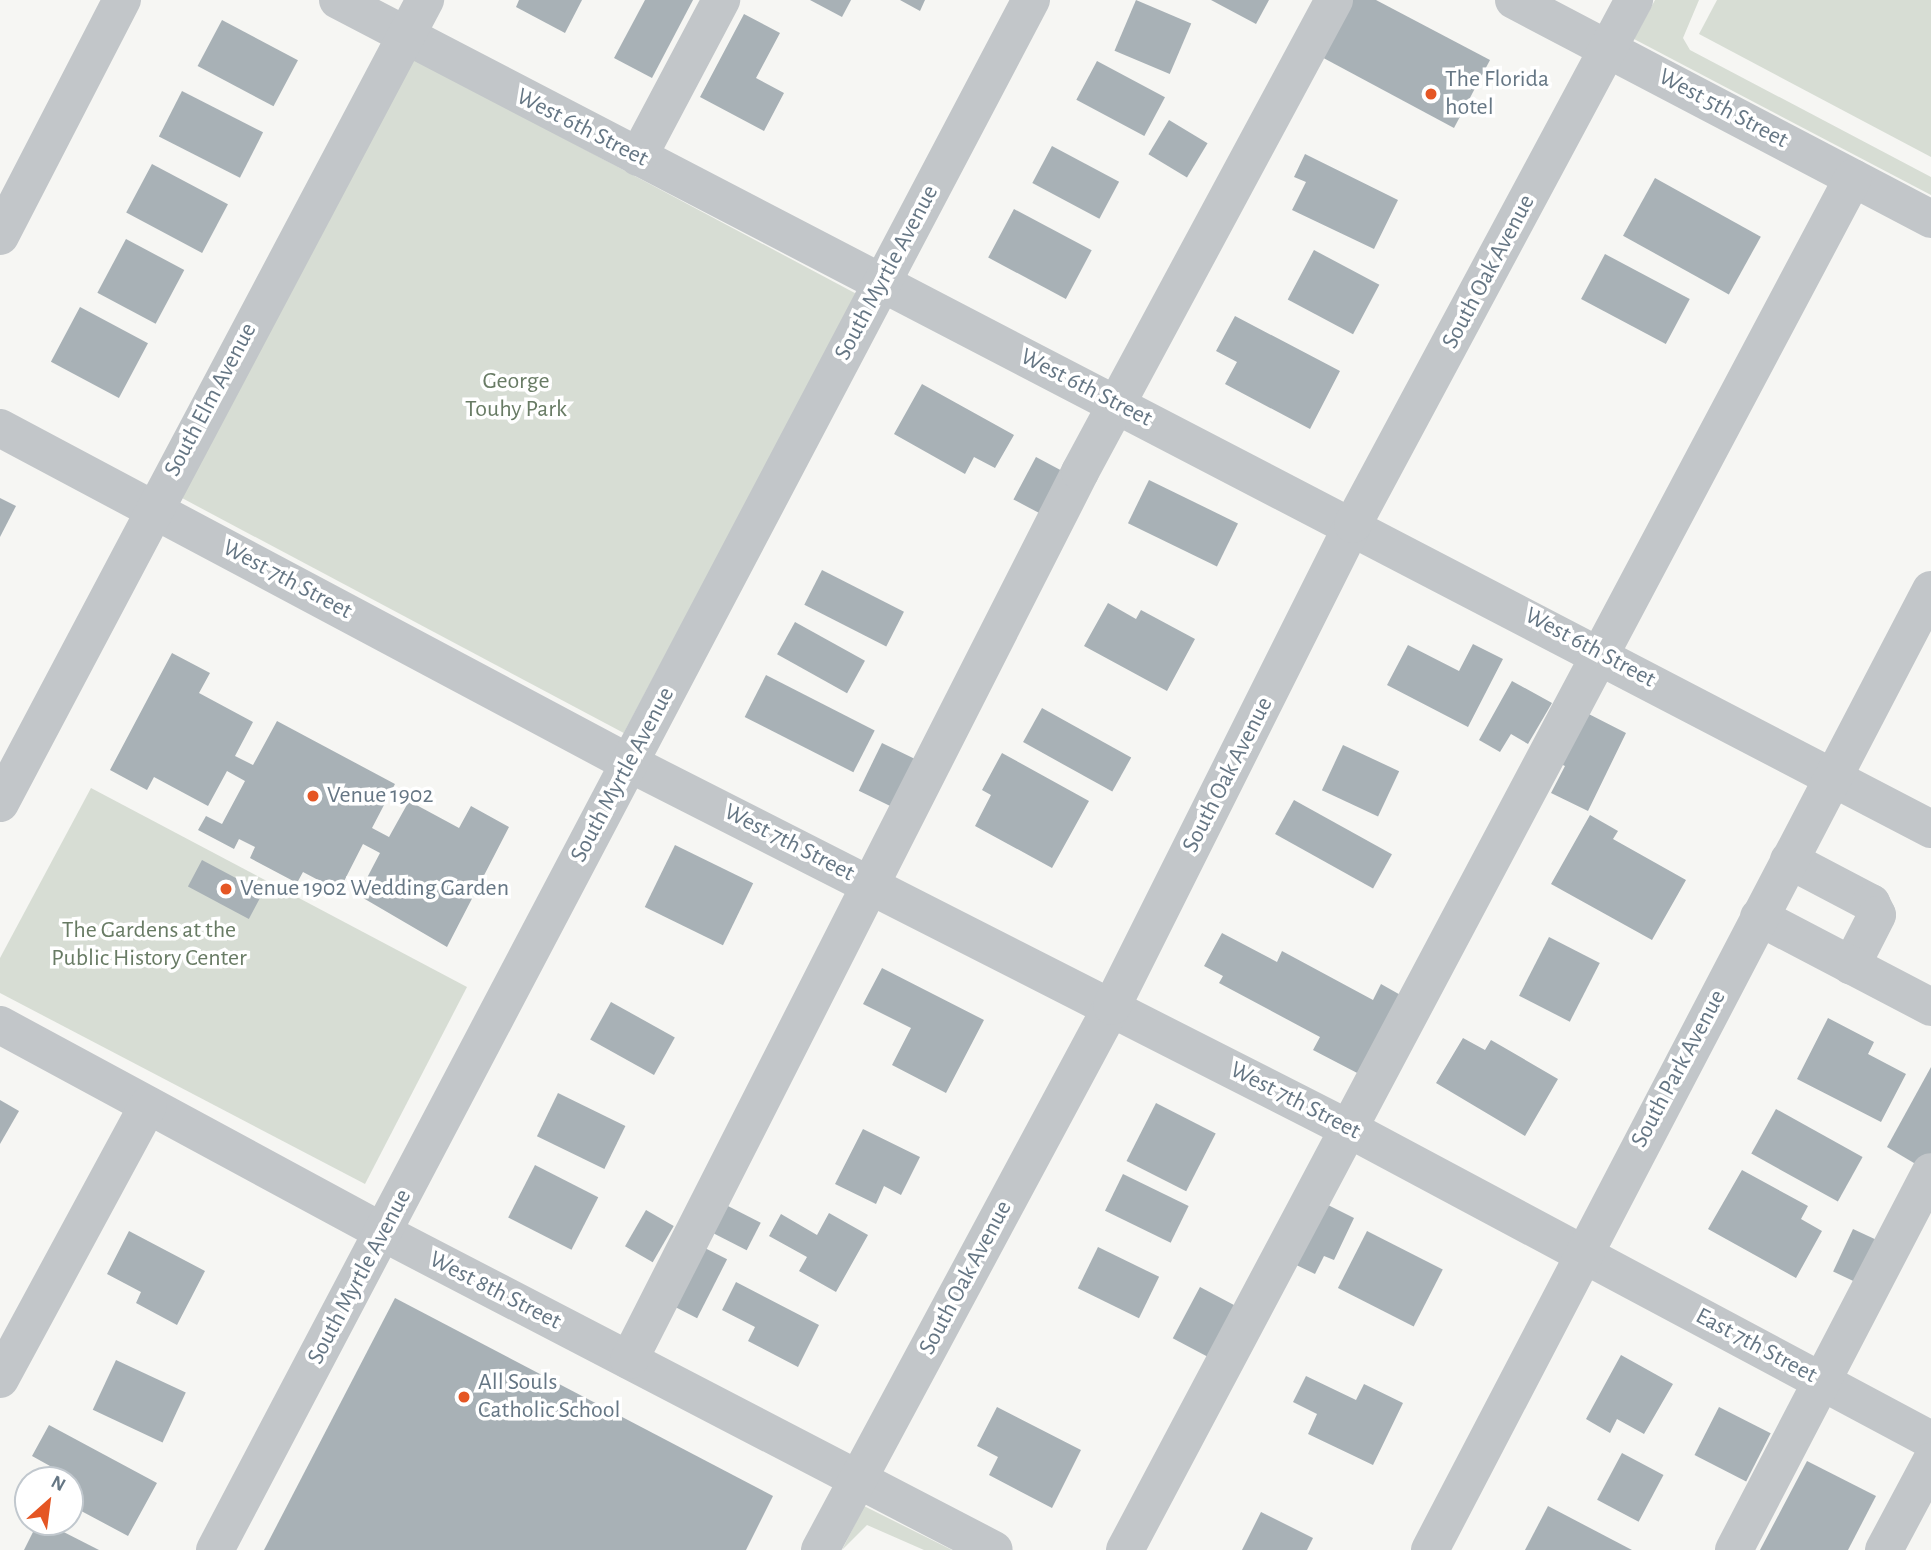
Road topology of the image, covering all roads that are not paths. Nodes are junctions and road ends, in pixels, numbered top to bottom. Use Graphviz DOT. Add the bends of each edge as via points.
graph roads {
  1 [pos="122,0"];
  2 [pos="338,0"];
  3 [pos="425,0"];
  4 [pos="721,0"];
  5 [pos="1031,0"];
  6 [pos="1334,0"];
  7 [pos="1514,0"];
  8 [pos="1634,0"];
  9 [pos="407,36"];
  10 [pos="1608,49"];
  11 [pos="638,157"];
  12 [pos="1853,178"];
  13 [pos="1931,219"];
  14 [pos="0,236"];
  15 [pos="881,284"];
  16 [pos="1118,404"];
  17 [pos="0,428"];
  18 [pos="153,508"];
  19 [pos="1353,524"];
  20 [pos="1931,590"];
  21 [pos="1600,652"];
  22 [pos="629,763"];
  23 [pos="1832,778"];
  24 [pos="0,803"];
  25 [pos="1931,829"];
  26 [pos="1788,860"];
  27 [pos="873,886"];
  28 [pos="1759,917"];
  29 [pos="1852,966"];
  30 [pos="1112,1006"];
  31 [pos="1931,1007"];
  32 [pos="0,1025"];
  33 [pos="148,1105"];
  34 [pos="1349,1129"];
  35 [pos="1931,1172"];
  36 [pos="384,1233"];
  37 [pos="1582,1252"];
  38 [pos="629,1360"];
  39 [pos="0,1379"];
  40 [pos="1821,1381"];
  41 [pos="1931,1440"];
  42 [pos="1931,1462"];
  43 [pos="858,1479"];
  44 [pos="215,1550"];
  45 [pos="820,1550"];
  46 [pos="994,1550"];
  47 [pos="1125,1550"];
  48 [pos="1430,1550"];
  49 [pos="1734,1550"];
  50 [pos="1884,1550"];
  1 -- 14 [label="street"];
  2 -- 9 [label="street, West 6th Street"];
  3 -- 9 [label="street, South Elm Avenue"];
  4 -- 11 [label="street"];
  5 -- 15 [label="street, South Myrtle Avenue"];
  6 -- 16 [label="street"];
  7 -- 10 [label="street, West 5th Street"];
  8 -- 10 [label="street, South Oak Avenue"];
  9 -- 11 [label="street, West 6th Street"];
  9 -- 18 [label="street, South Elm Avenue"];
  10 -- 12 [label="street, West 5th Street"];
  10 -- 19 [label="street, South Oak Avenue"];
  11 -- 15 [label="street, West 6th Street"];
  12 -- 13 [label="street, West 5th Street"];
  12 -- 21 [label="street"];
  15 -- 16 [label="street, West 6th Street"];
  15 -- 22 [label="street, South Myrtle Avenue"];
  16 -- 19 [label="street, West 6th Street"];
  16 -- 27 [label="street"];
  17 -- 18 [label="street, West 7th Street"];
  18 -- 22 [label="street, West 7th Street"];
  18 -- 24 [label="street, South Elm Avenue"];
  19 -- 21 [label="street, West 6th Street"];
  19 -- 30 [label="street, South Oak Avenue"];
  20 -- 23 [label="street, South Park Avenue"];
  21 -- 23 [label="street, West 6th Street"];
  21 -- 34 [label="street"];
  22 -- 27 [label="street, West 7th Street"];
  22 -- 36 [label="street, South Myrtle Avenue"];
  23 -- 25 [label="street, West 6th Street"];
  23 -- 26 [label="street, South Park Avenue"];
  26 -- 28 [label="street, South Park Avenue"];
  26 -- 29 [label="street" via="1871,903 1877,915"];
  27 -- 30 [label="street, West 7th Street"];
  27 -- 38 [label="street"];
  28 -- 29 [label="street"];
  28 -- 37 [label="street, South Park Avenue"];
  29 -- 31 [label="street"];
  30 -- 34 [label="street, West 7th Street"];
  30 -- 43 [label="street, South Oak Avenue"];
  32 -- 33 [label="street, West 8th Street"];
  33 -- 36 [label="street, West 8th Street"];
  33 -- 39 [label="street"];
  34 -- 37 [label="street, West 7th Street"];
  34 -- 47 [label="street"];
  35 -- 40 [label="street"];
  36 -- 38 [label="street, West 8th Street"];
  36 -- 44 [label="street, South Myrtle Avenue"];
  37 -- 40 [label="street, East 7th Street"];
  37 -- 48 [label="street, South Park Avenue"];
  38 -- 43 [label="street, West 8th Street"];
  40 -- 41 [label="street, East 7th Street"];
  40 -- 49 [label="street"];
  42 -- 50 [label="street"];
  43 -- 45 [label="street, South Oak Avenue"];
  43 -- 46 [label="street, West 8th Street"];
}
